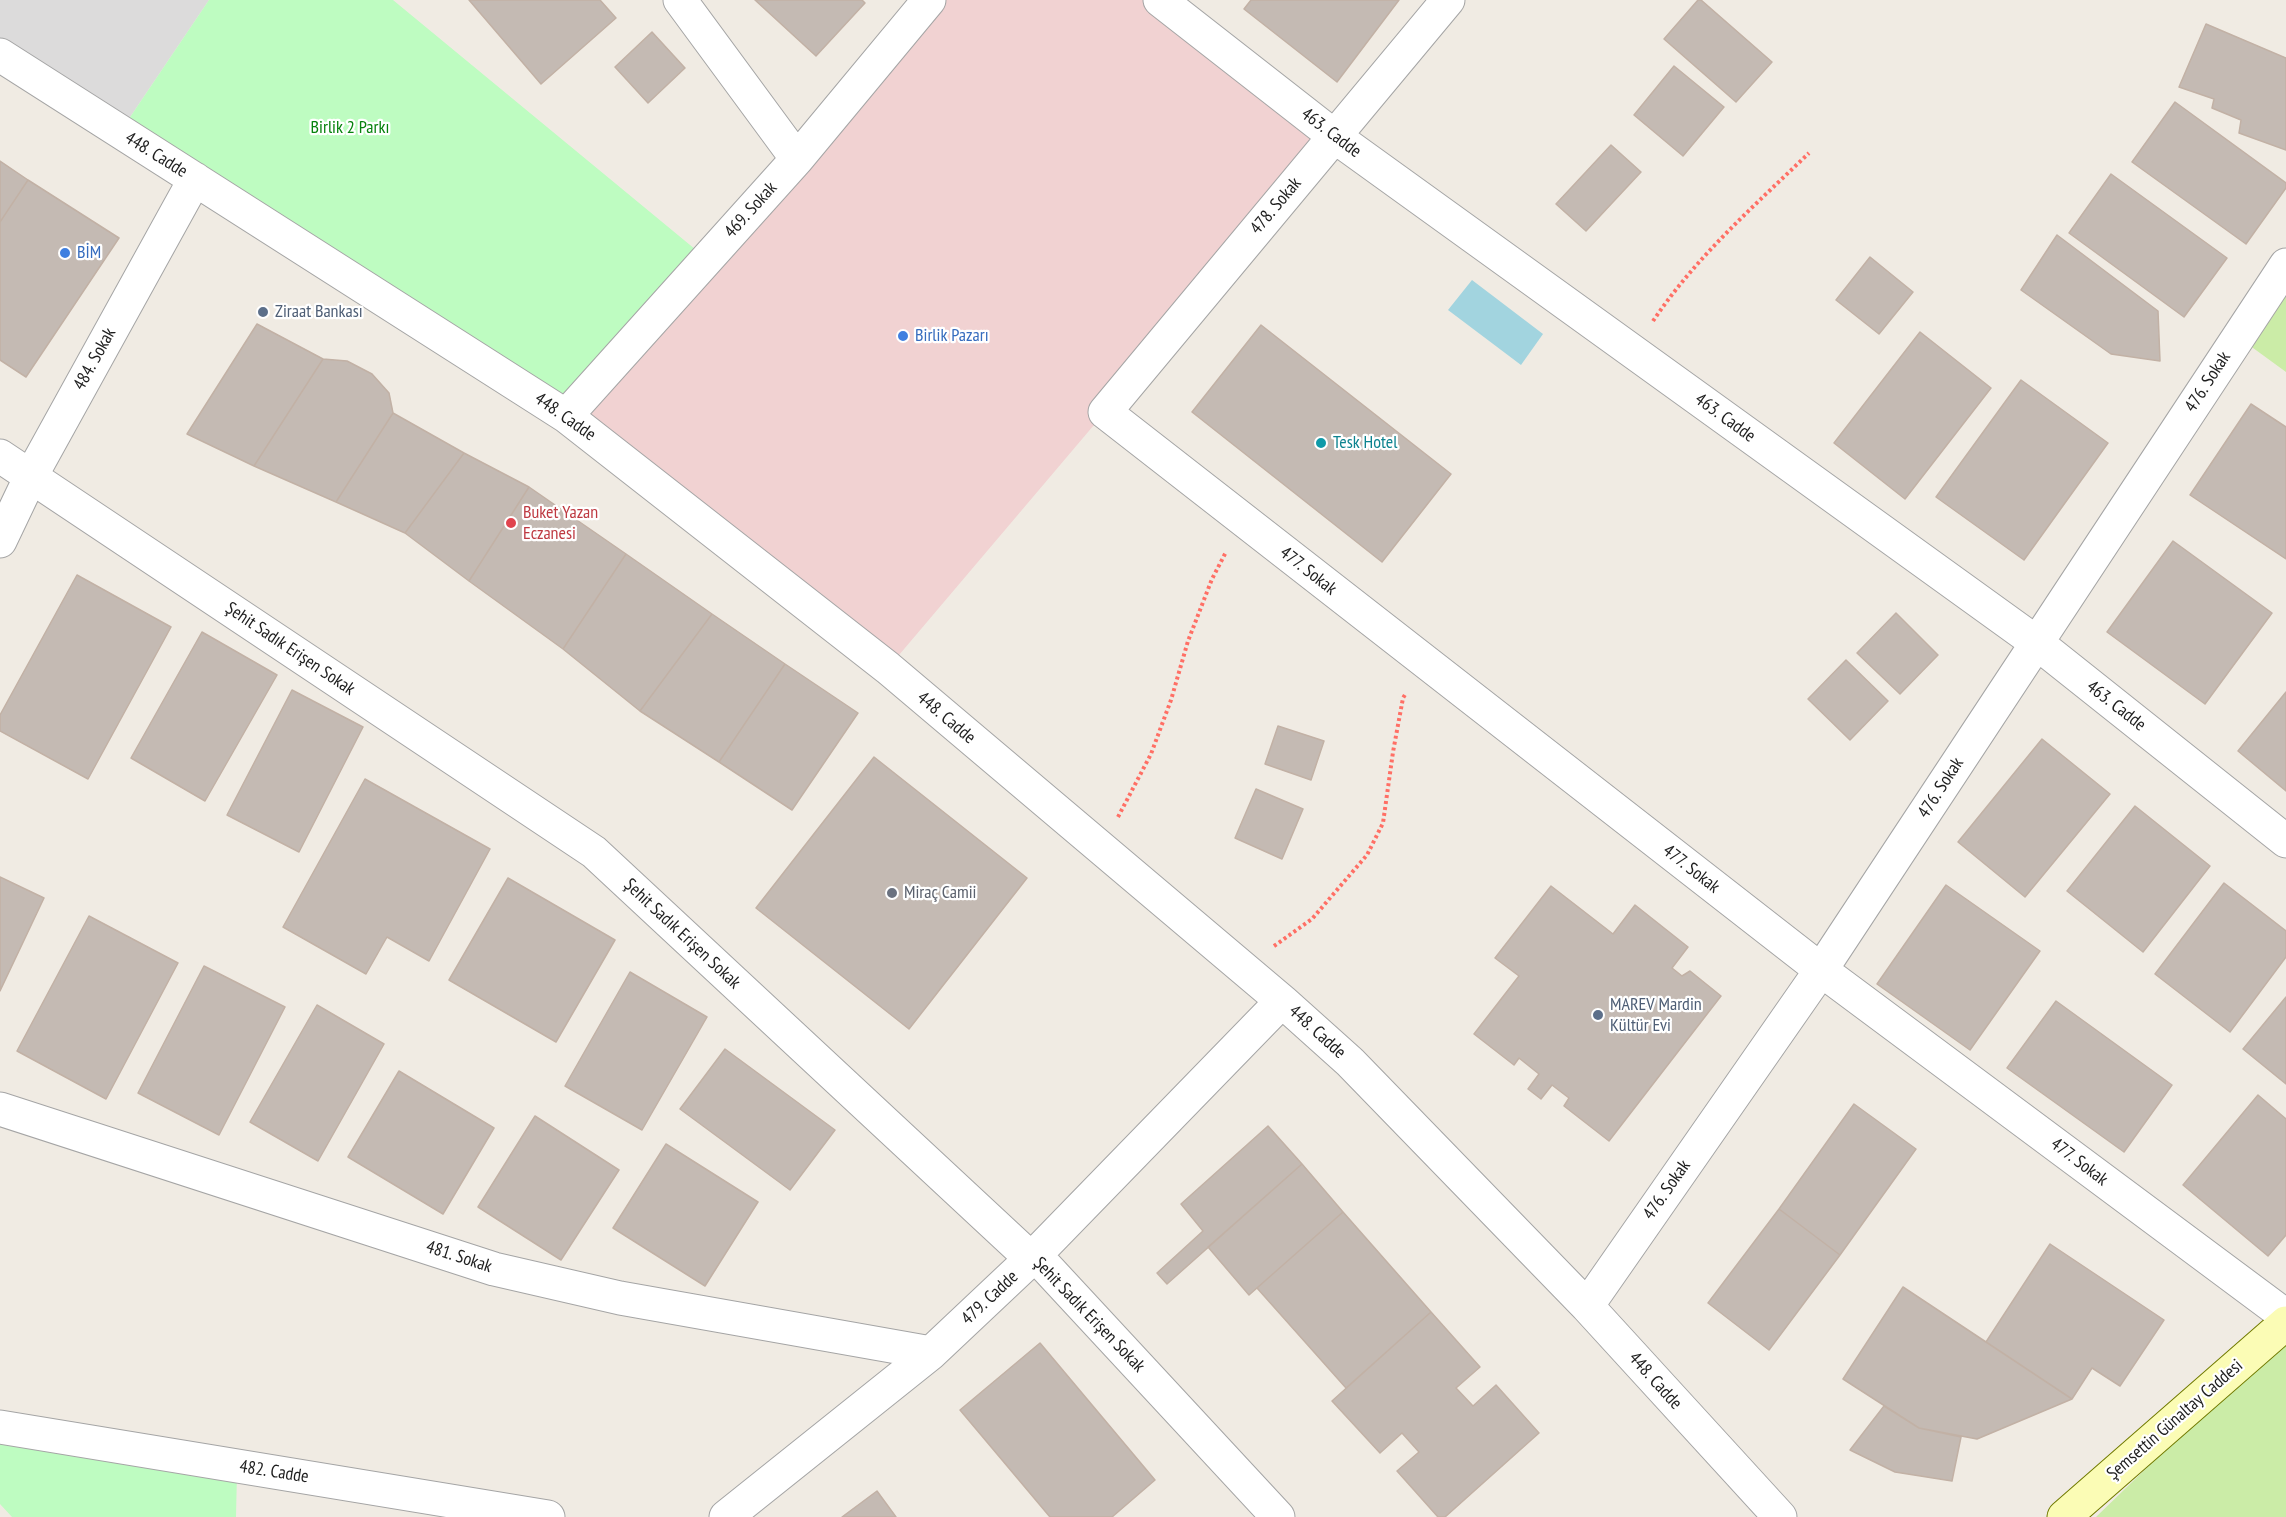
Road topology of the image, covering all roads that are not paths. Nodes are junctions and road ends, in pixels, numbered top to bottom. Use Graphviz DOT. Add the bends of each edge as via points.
graph roads {
  1 [pos="680,0"];
  2 [pos="929,0"];
  3 [pos="1160,0"];
  4 [pos="1448,0"];
  5 [pos="0,55"];
  6 [pos="1334,136"];
  7 [pos="797,159"];
  8 [pos="195,179"];
  9 [pos="2286,265"];
  10 [pos="1105,412"];
  11 [pos="566,416"];
  12 [pos="0,456"];
  13 [pos="31,476"];
  14 [pos="0,542"];
  15 [pos="2037,643"];
  16 [pos="2286,841"];
  17 [pos="1821,970"];
  18 [pos="1282,1001"];
  19 [pos="0,1109"];
  20 [pos="1035,1256"];
  21 [pos="1587,1306"];
  22 [pos="2286,1316"];
  23 [pos="2286,1323"];
  24 [pos="931,1353"];
  25 [pos="0,1427"];
  26 [pos="548,1517"];
  27 [pos="726,1517"];
  28 [pos="1278,1517"];
  29 [pos="1780,1517"];
  30 [pos="2064,1517"];
  1 -- 7 [label="street"];
  2 -- 7 [label="street, 469. Sokak"];
  3 -- 6 [label="street, 463. Cadde"];
  4 -- 6 [label="street, 478. Sokak"];
  5 -- 8 [label="street, 448. Cadde"];
  6 -- 10 [label="street, 478. Sokak"];
  6 -- 15 [label="street, 463. Cadde"];
  7 -- 11 [label="street, 469. Sokak"];
  8 -- 11 [label="street, 448. Cadde"];
  8 -- 13 [label="street, 484. Sokak"];
  9 -- 15 [label="street, 476. Sokak"];
  10 -- 17 [label="street, 477. Sokak"];
  11 -- 18 [label="street, 448. Cadde" via="888,668"];
  12 -- 13 [label="street, Şehit Sadık Erişen Sokak"];
  13 -- 14 [label="street, 484. Sokak"];
  13 -- 20 [label="street, Şehit Sadık Erişen Sokak" via="594,852 1025,1253"];
  15 -- 16 [label="street, 463. Cadde"];
  15 -- 17 [label="street, 476. Sokak"];
  17 -- 21 [label="street, 476. Sokak"];
  17 -- 22 [label="street, 477. Sokak"];
  18 -- 20 [label="street, 479. Cadde"];
  18 -- 21 [label="street, 448. Cadde" via="1350,1062"];
  19 -- 24 [label="street, 481. Sokak" via="494,1269 620,1298"];
  20 -- 24 [label="street, 479. Cadde"];
  20 -- 28 [label="street, Şehit Sadık Erişen Sokak"];
  21 -- 29 [label="street, 448. Cadde"];
  23 -- 30 [label="main road, Şemsettin Günaltay Caddesi"];
  24 -- 27 [label="street, 479. Cadde"];
  25 -- 26 [label="street, 482. Cadde"];
}
